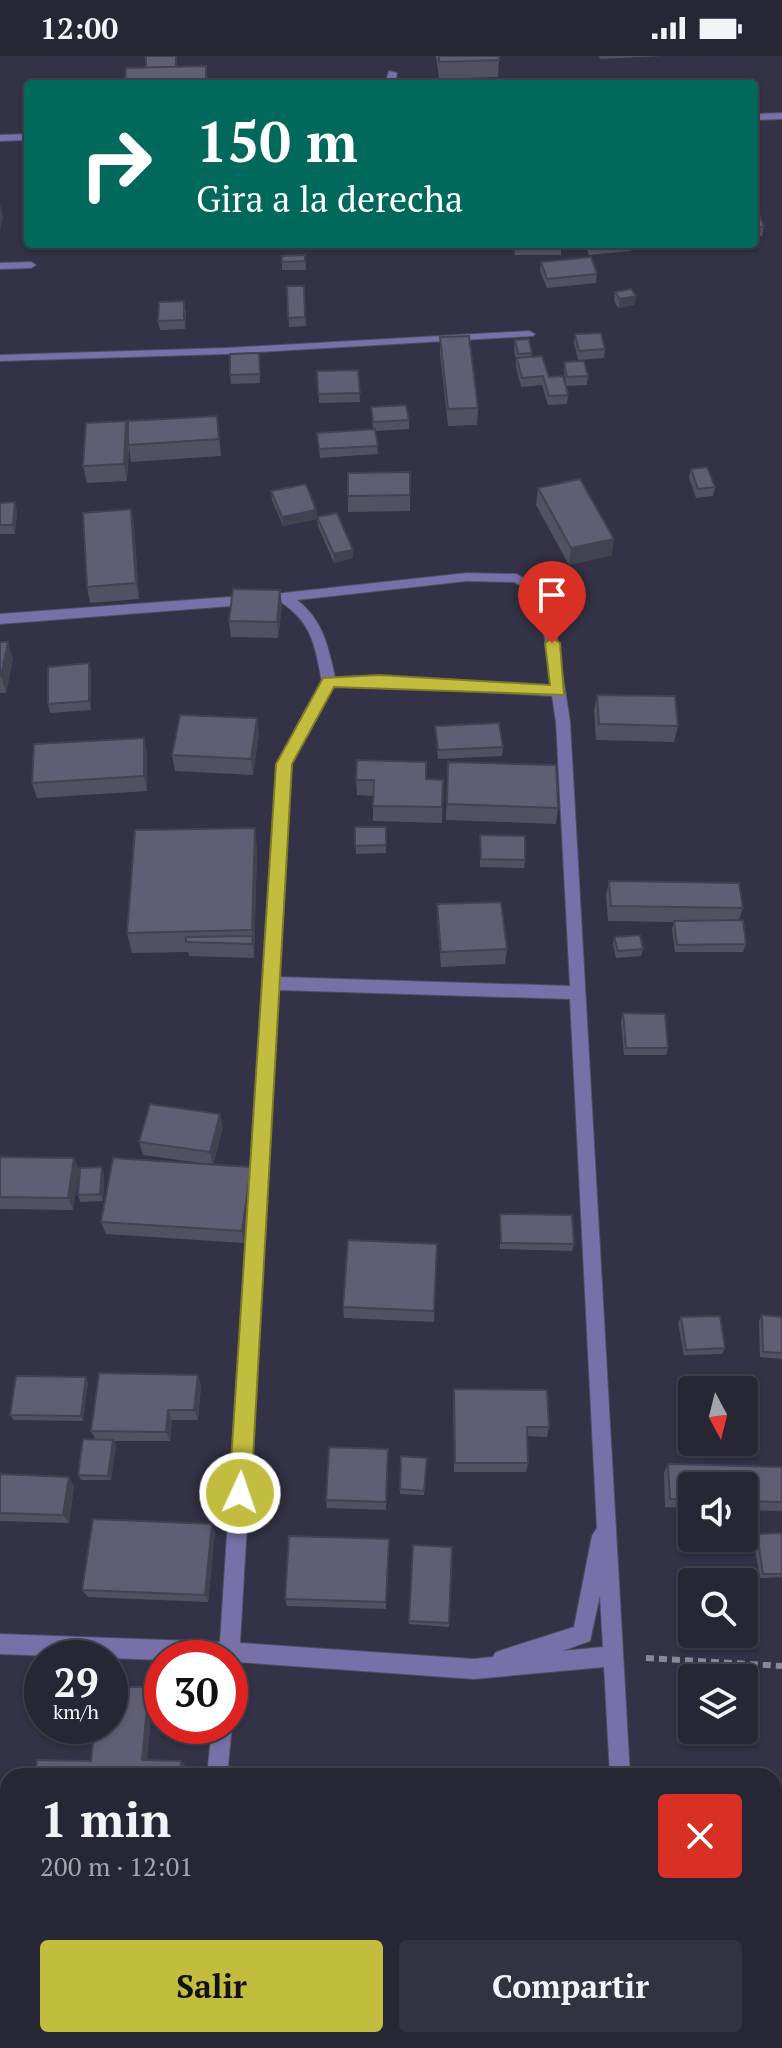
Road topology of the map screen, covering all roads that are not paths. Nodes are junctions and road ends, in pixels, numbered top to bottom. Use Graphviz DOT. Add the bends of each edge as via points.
graph roads {
  1 [pos="782,116"];
  2 [pos="758,117"];
  3 [pos="24,137"];
  4 [pos="0,138"];
  5 [pos="31,265"];
  6 [pos="0,266"];
  7 [pos="529,334"];
  8 [pos="0,358"];
  9 [pos="283,597"];
  10 [pos="0,619"];
  11 [pos="329,682"];
  12 [pos="559,691"];
  13 [pos="271,983"];
  14 [pos="576,993"];
  15 [pos="607,1506"];
  16 [pos="231,1640"];
  17 [pos="0,1644"];
  18 [pos="144,1651"];
  19 [pos="248,1656"];
  20 [pos="613,1656"];
  21 [pos="474,1669"];
  22 [pos="220,1744"];
  23 [pos="218,1768"];
  24 [pos="620,1768"];
  1 -- 2 [label="street"];
  3 -- 4 [label="street"];
  5 -- 6 [label="street"];
  7 -- 8 [label="street"];
  9 -- 10 [label="street"];
  9 -- 11 [label="street" via="307,611 320,638"];
  9 -- 12 [label="street" via="467,577 516,578 545,594"];
  11 -- 12 [label="street"];
  11 -- 13 [label="street" via="284,764"];
  12 -- 14 [label="street"];
  13 -- 14 [label="street"];
  13 -- 16 [label="street"];
  14 -- 15 [label="street"];
  15 -- 20 [label="street"];
  15 -- 21 [label="street" via="583,1634"];
  17 -- 18 [label="street"];
  19 -- 21 [label="street"];
  20 -- 21 [label="street"];
  20 -- 24 [label="street"];
  22 -- 23 [label="street"];
}
